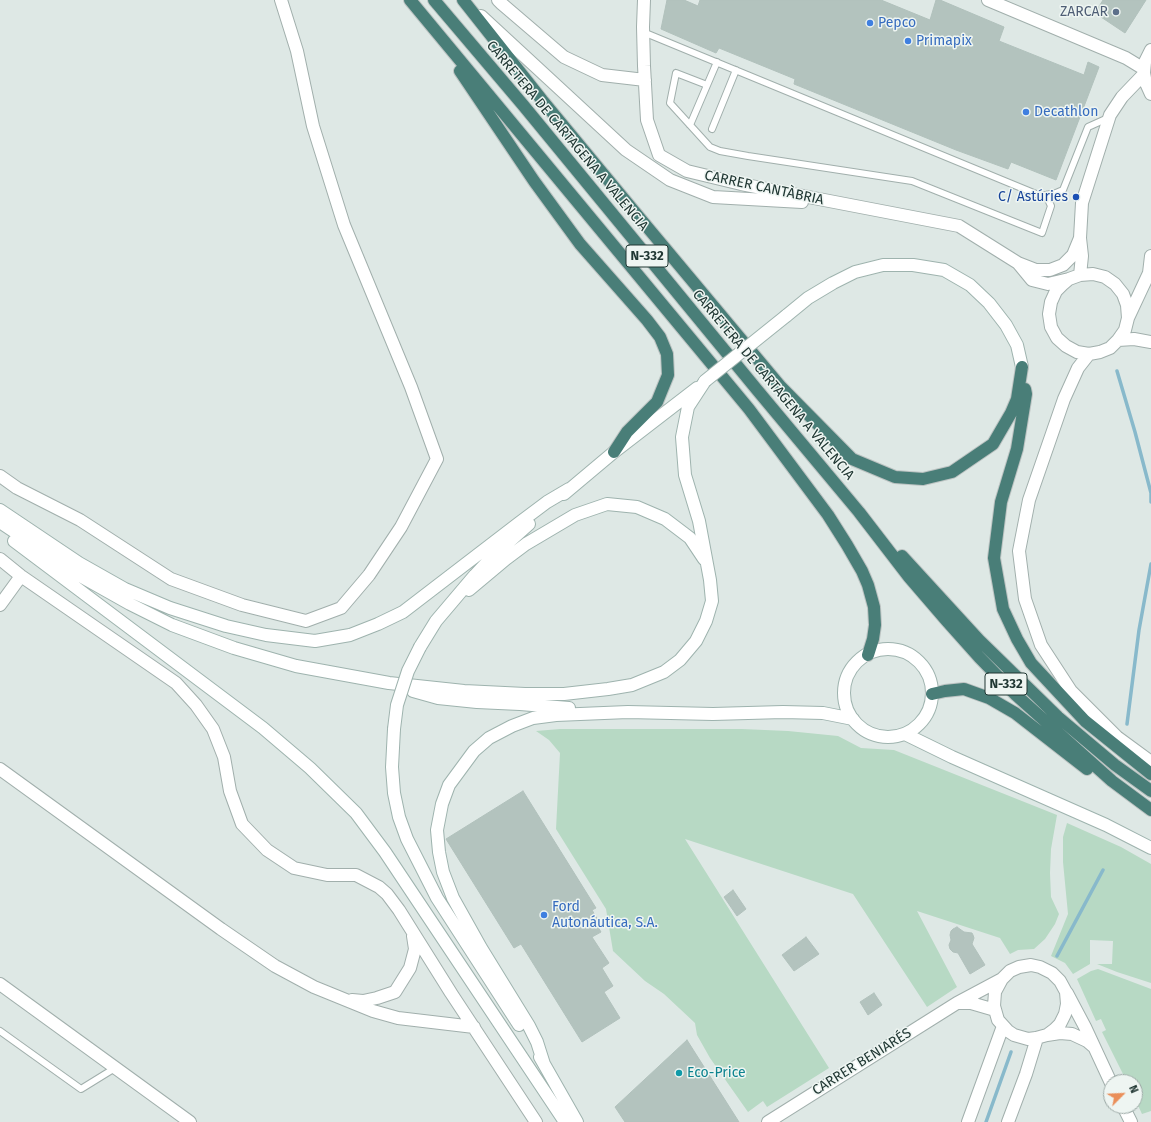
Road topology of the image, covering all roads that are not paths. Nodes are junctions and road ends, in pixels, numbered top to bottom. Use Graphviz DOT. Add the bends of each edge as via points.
graph roads {
  1 [pos="281,0"];
  2 [pos="410,0"];
  3 [pos="434,0"];
  4 [pos="463,0"];
  5 [pos="498,0"];
  6 [pos="644,0"];
  7 [pos="988,0"];
  8 [pos="1012,4"];
  9 [pos="421,14"];
  10 [pos="643,32"];
  11 [pos="1151,50"];
  12 [pos="717,62"];
  13 [pos="736,70"];
  14 [pos="1144,72"];
  15 [pos="645,80"];
  16 [pos="707,85"];
  17 [pos="1151,94"];
  18 [pos="1109,118"];
  19 [pos="690,125"];
  20 [pos="712,129"];
  21 [pos="1046,195"];
  22 [pos="855,206"];
  23 [pos="1080,238"];
  24 [pos="1151,256"];
  25 [pos="1018,263"];
  26 [pos="1080,275"];
  27 [pos="1069,279"];
  28 [pos="1128,318"];
  29 [pos="1118,340"];
  30 [pos="1151,342"];
  31 [pos="1089,354"];
  32 [pos="1022,367"];
  33 [pos="705,381"];
  34 [pos="614,452"];
  35 [pos="0,476"];
  36 [pos="569,489"];
  37 [pos="0,510"];
  38 [pos="859,512"];
  39 [pos="0,522"];
  40 [pos="0,531"];
  41 [pos="0,559"];
  42 [pos="707,562"];
  43 [pos="21,576"];
  44 [pos="450,603"];
  45 [pos="0,605"];
  46 [pos="868,655"];
  47 [pos="389,683"];
  48 [pos="932,694"];
  49 [pos="628,712"];
  50 [pos="853,719"];
  51 [pos="905,734"];
  52 [pos="1151,762"];
  53 [pos="0,768"];
  54 [pos="1151,774"];
  55 [pos="1151,791"];
  56 [pos="1151,810"];
  57 [pos="1151,848"];
  58 [pos="412,933"];
  59 [pos="1002,979"];
  60 [pos="0,984"];
  61 [pos="1065,990"];
  62 [pos="344,1000"];
  63 [pos="956,1003"];
  64 [pos="995,1010"];
  65 [pos="1003,1026"];
  66 [pos="474,1027"];
  67 [pos="0,1031"];
  68 [pos="1042,1036"];
  69 [pos="1094,1047"];
  70 [pos="544,1064"];
  71 [pos="115,1068"];
  72 [pos="1107,1074"];
  73 [pos="190,1122"];
  74 [pos="536,1122"];
  75 [pos="565,1122"];
  76 [pos="577,1122"];
  77 [pos="768,1122"];
  78 [pos="968,1122"];
  79 [pos="1008,1122"];
  1 -- 35 [label="street" via="297,51 313,126 344,225 411,387 437,459 401,527 369,575 341,608 306,621 242,605 171,579 80,520 17,488"];
  2 -- 9 [label="highway"];
  3 -- 38 [label="highway, CARRETERA DE CARTAGENA A VALENCIA / N-332"];
  4 -- 22 [label="street" via="626,150 670,180 713,197"];
  4 -- 32 [label="highway" via="542,100 781,387 852,459 895,477 923,479 952,472 993,444 1017,399"];
  5 -- 15 [label="street" via="564,57 602,75"];
  6 -- 10 [label="street, CARRER CANTÀBRIA"];
  7 -- 8 [label="street"];
  8 -- 14 [label="street" via="1126,58"];
  9 -- 34 [label="highway" via="534,181 580,244 647,320 660,337 668,354 668,375 657,402 627,432"];
  9 -- 46 [label="highway" via="749,409 828,515 868,585 874,607 875,625"];
  10 -- 12 [label="lane"];
  10 -- 15 [label="street, CARRER CANTÀBRIA"];
  11 -- 14 [label="street"];
  12 -- 13 [label="lane"];
  12 -- 16 [label="lane"];
  13 -- 20 [label="lane"];
  13 -- 21 [label="lane" via="1042,196"];
  14 -- 17 [label="street"];
  14 -- 18 [label="street" via="1122,97"];
  15 -- 22 [label="street, CARRER CANTÀBRIA" via="647,120 659,155 687,171"];
  16 -- 19 [label="lane"];
  16 -- 19 [label="lane" via="676,73 670,102"];
  18 -- 21 [label="lane" via="1088,128 1063,190"];
  18 -- 23 [label="street" via="1082,203"];
  19 -- 21 [label="lane" via="710,147 720,151 912,181 1042,233 1051,206"];
  22 -- 25 [label="street, CARRER CANTÀBRIA" via="959,226"];
  23 -- 25 [label="street" via="1073,255 1063,265 1050,270 1036,270"];
  23 -- 26 [label="street"];
  24 -- 28 [label="street" via="1149,273"];
  25 -- 27 [label="street" via="1032,280 1048,284"];
  26 -- 27 [label="street"];
  26 -- 28 [label="street" via="1093,274 1115,284 1123,294"];
  27 -- 31 [label="street" via="1056,291 1051,302 1051,327 1057,338 1066,346 1077,352"];
  28 -- 29 [label="street" via="1125,330"];
  29 -- 30 [label="street"];
  29 -- 31 [label="street" via="1110,348"];
  31 -- 52 [label="street" via="1078,368 1064,399 1029,500 1019,551 1026,599 1041,645 1071,691 1117,737"];
  32 -- 33 [label="street, bridge" via="1017,345 1006,325 989,303 970,285 944,270 913,265 883,265 855,272 808,298"];
  32 -- 54 [label="highway" via="1026,394 1017,449 1002,502 994,558 1003,609 1031,663 1085,720"];
  33 -- 34 [label="street"];
  33 -- 42 [label="street" via="688,407 682,437 685,475 699,521"];
  34 -- 36 [label="street"];
  36 -- 37 [label="street" via="547,502 403,612 350,635 315,640 266,635 226,626 170,608 125,589 79,563"];
  36 -- 44 [label="street" via="491,558"];
  38 -- 55 [label="highway, CARRETERA DE CARTAGENA A VALENCIA / N-332" via="979,640 1058,717"];
  38 -- 56 [label="highway, CARRETERA DE CARTAGENA A VALENCIA / N-332" via="909,577 1016,695 1112,781"];
  39 -- 47 [label="street" via="82,577 172,625 234,648 296,666"];
  40 -- 75 [label="street" via="263,728 310,768 356,813"];
  41 -- 43 [label="street"];
  42 -- 44 [label="street" via="690,538 666,519 637,507 607,504 575,515 526,544"];
  42 -- 47 [label="street" via="712,601 696,641 680,660 664,672 632,685 564,694 525,694"];
  43 -- 45 [label="street"];
  43 -- 58 [label="street" via="176,684 196,705 213,729 224,757 230,791 242,824 267,850 294,868 327,875 356,875 379,887 387,894"];
  44 -- 70 [label="street, bridge" via="420,647 396,705 392,767 394,793 407,839 437,898"];
  46 -- 48 [label="street" via="880,650 892,650 912,657 927,673"];
  46 -- 50 [label="street" via="853,667 846,684 846,702"];
  47 -- 49 [label="street" via="438,698"];
  48 -- 51 [label="street" via="930,707 924,718"];
  48 -- 56 [label="highway" via="964,689 989,698 1015,714 1112,788"];
  49 -- 50 [label="street" via="823,713"];
  49 -- 70 [label="street" via="556,714 512,726 489,738 474,751 449,785 442,804 437,830 439,852 453,898 529,1026"];
  50 -- 51 [label="street" via="864,729 877,735 891,737"];
  51 -- 57 [label="street"];
  53 -- 62 [label="street" via="221,929 276,966"];
  58 -- 62 [label="street" via="415,949 410,968 395,992 363,1001"];
  58 -- 66 [label="street"];
  59 -- 61 [label="street" via="1019,967 1040,966 1057,976"];
  59 -- 63 [label="street, CARRER BENIARÉS"];
  59 -- 64 [label="street" via="995,992"];
  60 -- 71 [label="street"];
  61 -- 68 [label="street" via="1065,1014 1057,1027"];
  61 -- 69 [label="street"];
  62 -- 66 [label="street" via="373,1012 398,1018"];
  63 -- 64 [label="street" via="971,1003"];
  63 -- 77 [label="street, CARRER BENIARÉS"];
  64 -- 65 [label="street"];
  65 -- 68 [label="street" via="1011,1033 1028,1039"];
  65 -- 78 [label="street"];
  66 -- 74 [label="street"];
  67 -- 71 [label="lane" via="81,1089"];
  68 -- 69 [label="street" via="1072,1034"];
  68 -- 79 [label="street"];
  69 -- 72 [label="street"];
  70 -- 76 [label="street"];
  71 -- 73 [label="street"];
}
